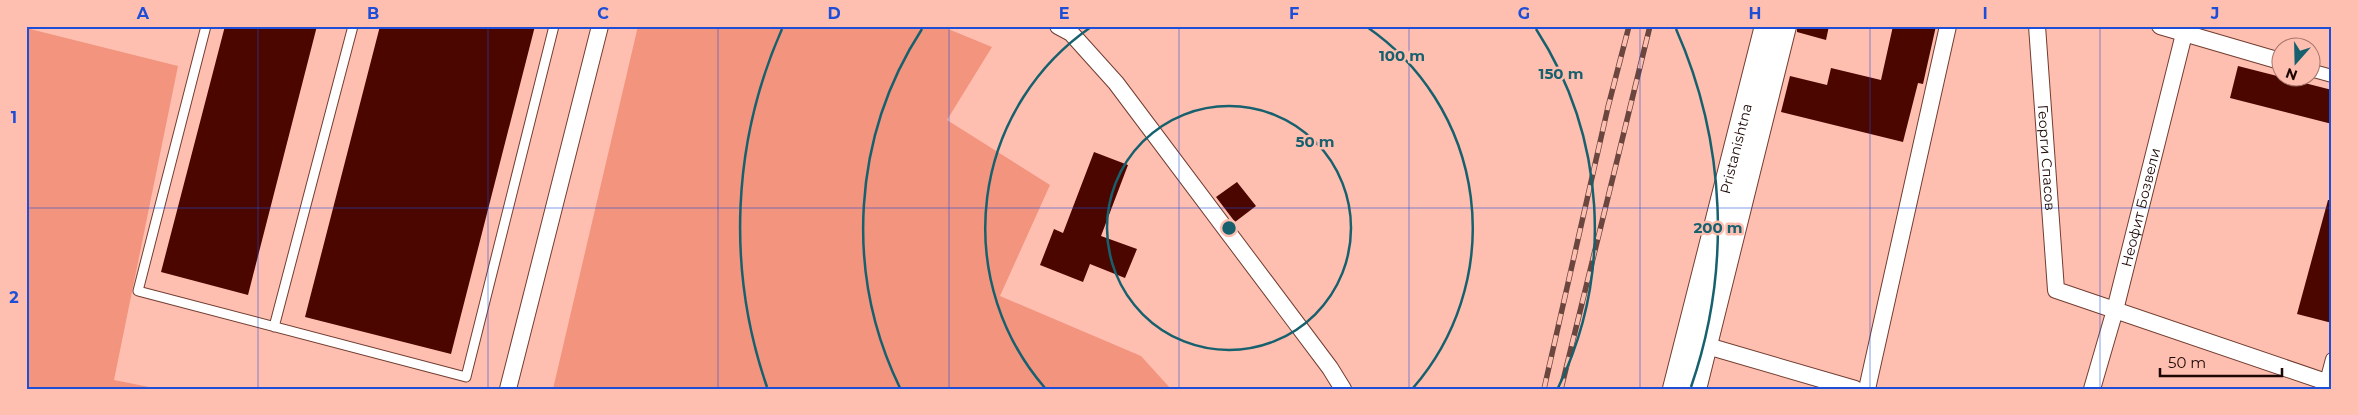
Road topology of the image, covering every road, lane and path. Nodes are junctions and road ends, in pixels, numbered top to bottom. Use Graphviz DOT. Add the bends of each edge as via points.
graph roads {
  1 [pos="206,26"];
  2 [pos="353,26"];
  3 [pos="554,26"];
  4 [pos="600,26"];
  5 [pos="1058,26"];
  6 [pos="1767,26"];
  7 [pos="1784,26"];
  8 [pos="1948,26"];
  9 [pos="2036,26"];
  10 [pos="2160,26"];
  11 [pos="2185,30"];
  12 [pos="2270,58"];
  13 [pos="2115,310"];
  14 [pos="274,327"];
  15 [pos="1704,345"];
  16 [pos="2332,359"];
  17 [pos="2327,385"];
  18 [pos="508,389"];
  19 [pos="1343,389"];
  20 [pos="1675,389"];
  21 [pos="1694,389"];
  22 [pos="1854,389"];
  23 [pos="1867,389"];
  24 [pos="2092,389"];
  1 -- 14 [label="lane" via="138,291"];
  2 -- 14 [label="lane"];
  3 -- 14 [label="lane" via="466,377"];
  4 -- 18 [label="street"];
  5 -- 19 [label="street" via="1071,33 1116,83"];
  6 -- 20 [label="main road, Pristanishtna"];
  7 -- 15 [label="main road, Pristanishtna"];
  8 -- 23 [label="street"];
  9 -- 13 [label="street, Георги Спасов" via="2056,290"];
  10 -- 11 [label="street"];
  11 -- 12 [label="street"];
  11 -- 13 [label="street, Неофит Бозвели"];
  13 -- 17 [label="street"];
  13 -- 24 [label="street, Неофит Бозвели"];
  15 -- 21 [label="main road, Pristanishtna"];
  15 -- 22 [label="street"];
  16 -- 17 [label="street"];
}
